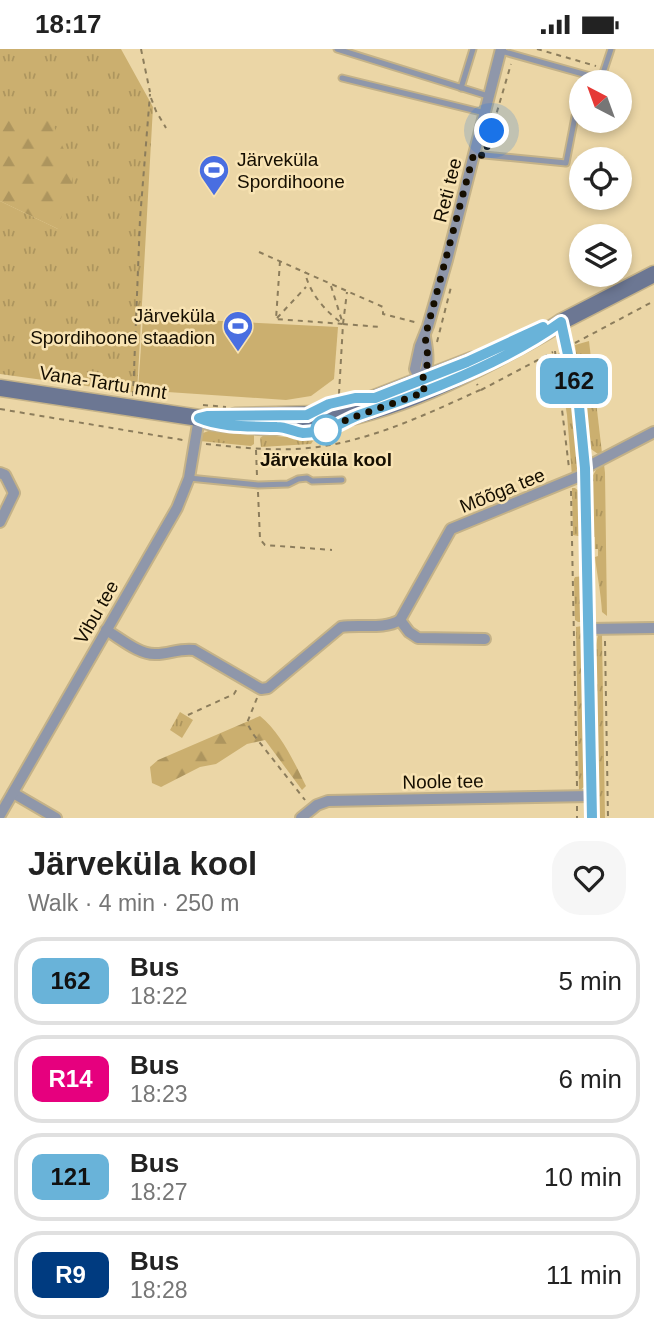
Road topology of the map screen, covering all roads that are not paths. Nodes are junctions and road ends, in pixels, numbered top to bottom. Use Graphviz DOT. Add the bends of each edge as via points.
graph roads {
  1 [pos="337,49"];
  2 [pos="472,49"];
  3 [pos="611,49"];
  4 [pos="501,50"];
  5 [pos="342,78"];
  6 [pos="461,88"];
  7 [pos="489,96"];
  8 [pos="485,113"];
  9 [pos="572,133"];
  10 [pos="474,153"];
  11 [pos="654,274"];
  12 [pos="561,322"];
  13 [pos="423,386"];
  14 [pos="0,388"];
  15 [pos="201,411"];
  16 [pos="351,418"];
  17 [pos="281,427"];
  18 [pos="654,432"];
  19 [pos="585,471"];
  20 [pos="0,473"];
  21 [pos="190,478"];
  22 [pos="342,480"];
  23 [pos="0,522"];
  24 [pos="400,620"];
  25 [pos="654,628"];
  26 [pos="588,629"];
  27 [pos="106,630"];
  28 [pos="485,639"];
  29 [pos="13,793"];
  30 [pos="592,796"];
  31 [pos="0,815"];
  32 [pos="56,818"];
  33 [pos="301,818"];
  34 [pos="592,818"];
  1 -- 6 [label="lane"];
  2 -- 6 [label="lane"];
  3 -- 4 [label="lane, Reti tee" via="601,79"];
  4 -- 7 [label="street, Reti tee"];
  5 -- 8 [label="lane"];
  6 -- 7 [label="lane"];
  7 -- 8 [label="street, Reti tee"];
  8 -- 10 [label="street, Reti tee"];
  9 -- 10 [label="lane" via="566,163"];
  10 -- 13 [label="street, Reti tee" via="420,346 415,369"];
  11 -- 12 [label="street, Vana-Tartu mnt"];
  12 -- 13 [label="street, Vana-Tartu mnt" via="471,372"];
  12 -- 19 [label="street" via="579,406"];
  13 -- 15 [label="street, Vana-Tartu mnt" via="319,414 207,416"];
  13 -- 16 [label="street, Vana-Tartu mnt"];
  14 -- 15 [label="street, Vana-Tartu mnt"];
  15 -- 17 [label="street, Vana-Tartu mnt" via="206,422"];
  15 -- 21 [label="street, Vibu tee"];
  16 -- 17 [label="street, Vana-Tartu mnt"];
  16 -- 17 [label="lane" via="326,430 303,433"];
  18 -- 19 [label="street, Mõõga tee"];
  19 -- 24 [label="street, Mõõga tee" via="571,481 452,529"];
  19 -- 26 [label="street"];
  20 -- 23 [label="street" via="14,493"];
  21 -- 22 [label="lane" via="258,485 307,478"];
  21 -- 27 [label="street, Vibu tee"];
  24 -- 27 [label="street" via="392,625 341,628 274,685 261,689 194,650 144,653"];
  24 -- 28 [label="street" via="418,638"];
  25 -- 26 [label="street"];
  26 -- 30 [label="street"];
  27 -- 29 [label="street, Vibu tee"];
  29 -- 31 [label="street, Vibu tee"];
  29 -- 32 [label="street"];
  30 -- 33 [label="street, Noole tee" via="328,801"];
  30 -- 34 [label="street"];
}
